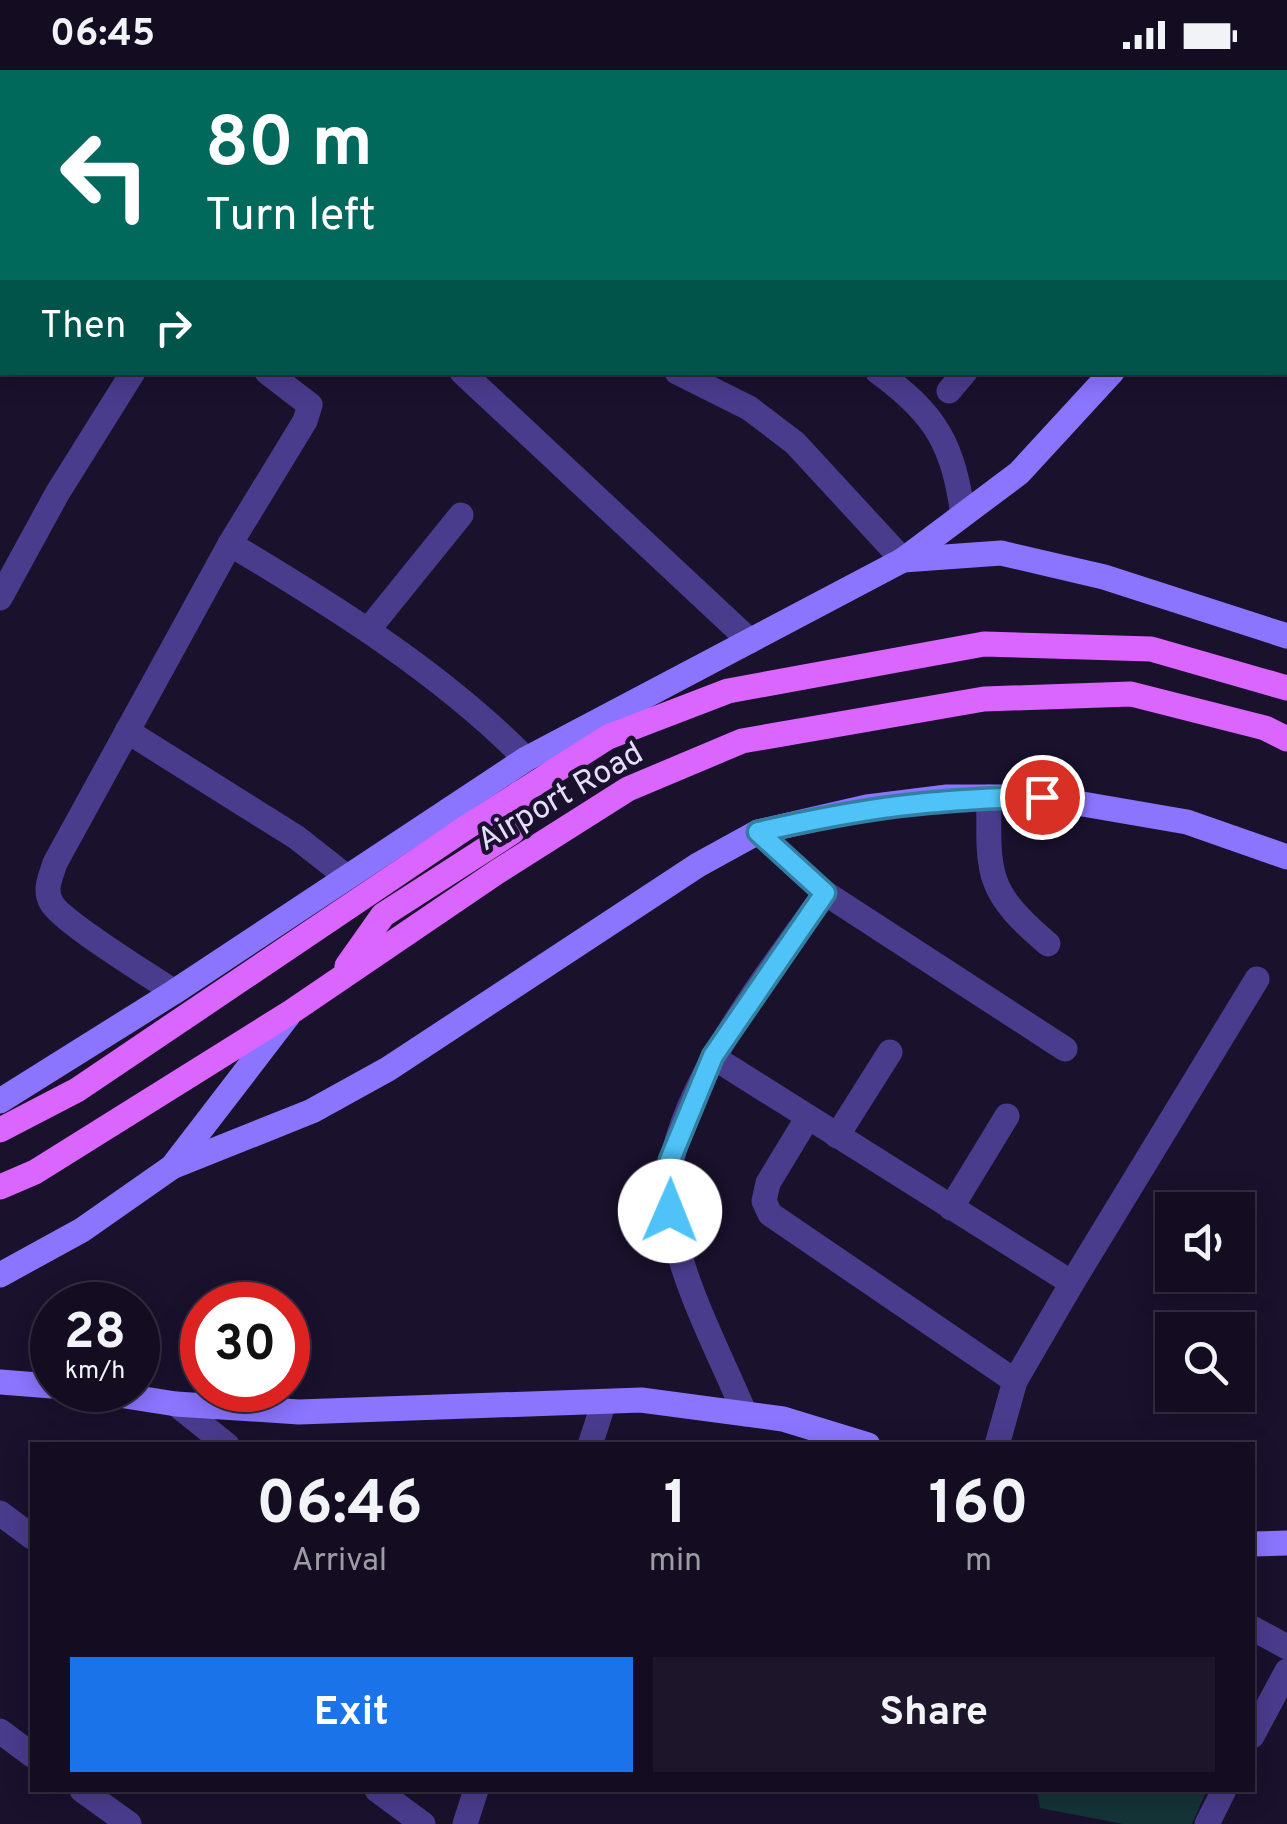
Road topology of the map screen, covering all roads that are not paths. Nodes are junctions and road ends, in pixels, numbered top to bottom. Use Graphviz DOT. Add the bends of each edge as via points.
graph roads {
  1 [pos="131,375"];
  2 [pos="271,375"];
  3 [pos="465,375"];
  4 [pos="683,375"];
  5 [pos="883,375"];
  6 [pos="1109,375"];
  7 [pos="461,515"];
  8 [pos="963,516"];
  9 [pos="230,544"];
  10 [pos="904,560"];
  11 [pos="0,598"];
  12 [pos="368,630"];
  13 [pos="1287,636"];
  14 [pos="750,641"];
  15 [pos="1287,688"];
  16 [pos="128,731"];
  17 [pos="1287,739"];
  18 [pos="526,759"];
  19 [pos="520,794"];
  20 [pos="988,797"];
  21 [pos="758,832"];
  22 [pos="1287,857"];
  23 [pos="347,878"];
  24 [pos="825,893"];
  25 [pos="1048,944"];
  26 [pos="338,980"];
  27 [pos="1258,980"];
  28 [pos="174,992"];
  29 [pos="291,1012"];
  30 [pos="1065,1049"];
  31 [pos="890,1052"];
  32 [pos="713,1056"];
  33 [pos="0,1101"];
  34 [pos="1007,1116"];
  35 [pos="808,1117"];
  36 [pos="0,1130"];
  37 [pos="837,1136"];
  38 [pos="172,1167"];
  39 [pos="0,1188"];
  40 [pos="951,1208"];
  41 [pos="0,1275"];
  42 [pos="1072,1283"];
  43 [pos="1015,1381"];
  44 [pos="0,1382"];
  45 [pos="30,1384"];
  46 [pos="160,1401"];
  47 [pos="604,1402"];
  48 [pos="176,1404"];
  49 [pos="744,1414"];
  50 [pos="223,1442"];
  51 [pos="591,1442"];
  52 [pos="858,1442"];
  53 [pos="998,1442"];
  54 [pos="0,1513"];
  55 [pos="30,1536"];
  56 [pos="1255,1544"];
  57 [pos="1287,1544"];
  58 [pos="1255,1630"];
  59 [pos="1287,1648"];
  60 [pos="1287,1670"];
  61 [pos="1255,1730"];
  62 [pos="0,1731"];
  63 [pos="30,1754"];
  64 [pos="85,1792"];
  65 [pos="380,1792"];
  66 [pos="475,1792"];
  67 [pos="1223,1792"];
  68 [pos="129,1824"];
  69 [pos="423,1824"];
  70 [pos="464,1824"];
  71 [pos="1206,1824"];
  1 -- 11 [label="street"];
  2 -- 9 [label="street" via="310,405"];
  3 -- 14 [label="street"];
  4 -- 10 [label="street" via="749,408 795,443"];
  5 -- 8 [label="street" via="932,422 956,462"];
  6 -- 8 [label="street" via="1019,473"];
  7 -- 12 [label="street"];
  8 -- 10 [label="street"];
  9 -- 12 [label="street"];
  9 -- 16 [label="street"];
  10 -- 13 [label="street" via="1001,553 1104,577"];
  10 -- 14 [label="street"];
  12 -- 18 [label="street" via="461,697"];
  14 -- 18 [label="street"];
  15 -- 19 [label="main road, Airport Road" via="1151,649 984,644 728,691 608,738"];
  16 -- 23 [label="street" via="296,837"];
  16 -- 28 [label="street" via="47,888 51,904 68,919"];
  17 -- 26 [label="main road, Airport Road" via="1131,694 984,699 742,741 628,789"];
  18 -- 23 [label="street"];
  19 -- 26 [label="main road" via="512,832 383,915"];
  19 -- 36 [label="main road, Airport Road" via="77,1090"];
  20 -- 21 [label="street" via="867,807"];
  20 -- 22 [label="street" via="1110,806 1187,822"];
  20 -- 25 [label="street" via="988,862 996,889"];
  21 -- 24 [label="street"];
  21 -- 38 [label="street" via="388,1069 312,1110"];
  23 -- 28 [label="street"];
  24 -- 30 [label="street"];
  24 -- 32 [label="street"];
  26 -- 29 [label="main road, Airport Road"];
  27 -- 42 [label="street"];
  28 -- 33 [label="street"];
  29 -- 38 [label="street"];
  29 -- 39 [label="main road, Airport Road"];
  31 -- 37 [label="street"];
  32 -- 35 [label="street"];
  32 -- 49 [label="street" via="670,1160 670,1211 680,1258"];
  34 -- 40 [label="street"];
  35 -- 37 [label="street"];
  35 -- 43 [label="street" via="768,1183 764,1201 770,1214"];
  37 -- 40 [label="street"];
  38 -- 41 [label="street" via="82,1230"];
  40 -- 42 [label="street"];
  42 -- 43 [label="street"];
  43 -- 53 [label="street"];
  44 -- 45 [label="street"];
  46 -- 48 [label="street"];
  47 -- 48 [label="street" via="299,1412"];
  47 -- 49 [label="street" via="640,1400"];
  47 -- 51 [label="street"];
  48 -- 50 [label="street"];
  49 -- 52 [label="street"];
  54 -- 55 [label="street"];
  56 -- 57 [label="street"];
  58 -- 59 [label="street"];
  60 -- 61 [label="street"];
  62 -- 63 [label="street"];
  64 -- 68 [label="street"];
  65 -- 69 [label="street"];
  66 -- 70 [label="street"];
  67 -- 71 [label="street"];
}
